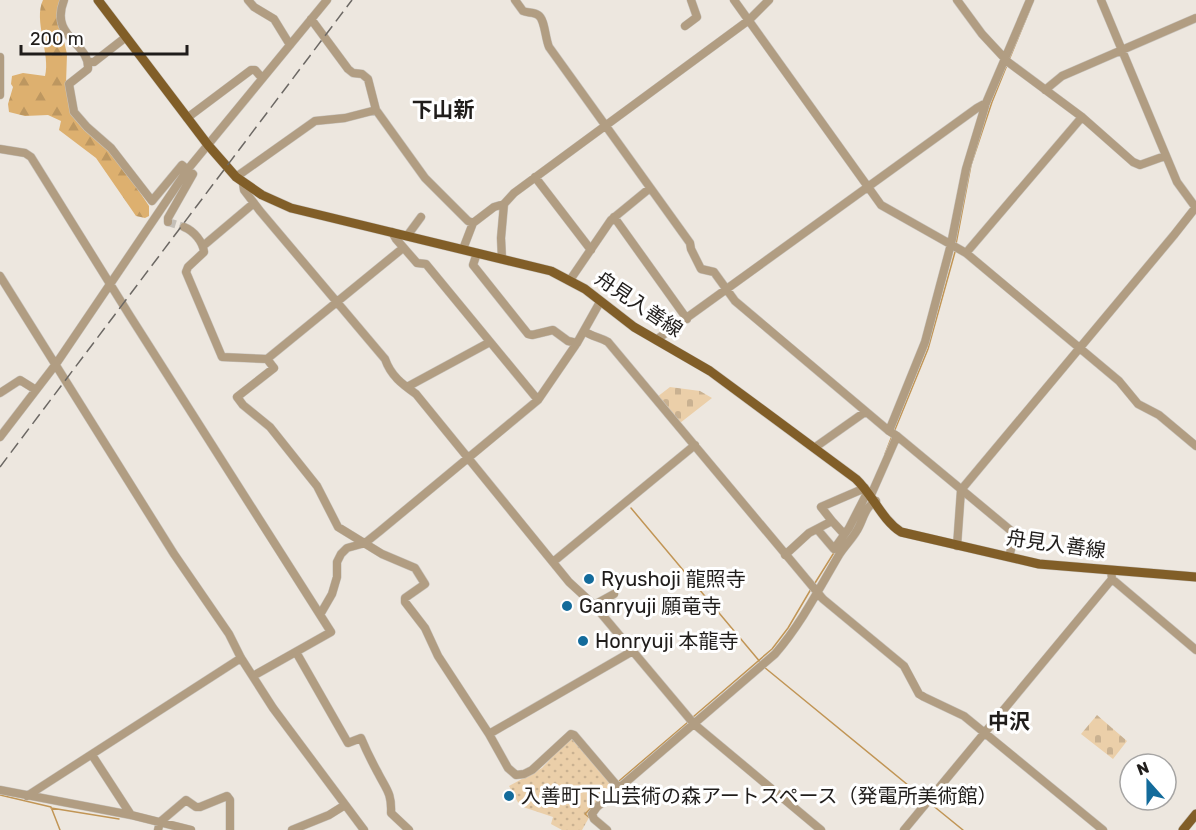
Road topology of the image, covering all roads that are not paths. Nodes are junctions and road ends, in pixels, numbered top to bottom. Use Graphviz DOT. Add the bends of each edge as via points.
graph roads {
  1 [pos="64,0"];
  2 [pos="98,0"];
  3 [pos="248,0"];
  4 [pos="327,0"];
  5 [pos="514,0"];
  6 [pos="691,0"];
  7 [pos="734,0"];
  8 [pos="769,0"];
  9 [pos="957,0"];
  10 [pos="1030,0"];
  11 [pos="1101,0"];
  12 [pos="1196,18"];
  13 [pos="311,19"];
  14 [pos="749,20"];
  15 [pos="685,26"];
  16 [pos="126,37"];
  17 [pos="290,45"];
  18 [pos="1121,52"];
  19 [pos="0,57"];
  20 [pos="1004,58"];
  21 [pos="88,62"];
  22 [pos="262,78"];
  23 [pos="1045,90"];
  24 [pos="0,94"];
  25 [pos="986,103"];
  26 [pos="376,110"];
  27 [pos="187,118"];
  28 [pos="1084,119"];
  29 [pos="606,125"];
  30 [pos="207,145"];
  31 [pos="0,149"];
  32 [pos="1165,156"];
  33 [pos="189,169"];
  34 [pos="535,177"];
  35 [pos="239,180"];
  36 [pos="869,186"];
  37 [pos="650,188"];
  38 [pos="254,203"];
  39 [pos="504,204"];
  40 [pos="1196,205"];
  41 [pos="421,217"];
  42 [pos="614,217"];
  43 [pos="168,222"];
  44 [pos="472,223"];
  45 [pos="184,227"];
  46 [pos="392,232"];
  47 [pos="407,236"];
  48 [pos="951,244"];
  49 [pos="203,246"];
  50 [pos="403,248"];
  51 [pos="463,249"];
  52 [pos="591,250"];
  53 [pos="477,253"];
  54 [pos="966,253"];
  55 [pos="502,259"];
  56 [pos="0,276"];
  57 [pos="570,280"];
  58 [pos="111,284"];
  59 [pos="726,291"];
  60 [pos="338,302"];
  61 [pos="600,302"];
  62 [pos="687,319"];
  63 [pos="584,331"];
  64 [pos="656,340"];
  65 [pos="490,342"];
  66 [pos="577,343"];
  67 [pos="1080,349"];
  68 [pos="267,359"];
  69 [pos="56,364"];
  70 [pos="407,387"];
  71 [pos="36,390"];
  72 [pos="0,393"];
  73 [pos="538,400"];
  74 [pos="865,412"];
  75 [pos="889,431"];
  76 [pos="897,436"];
  77 [pos="0,437"];
  78 [pos="694,445"];
  79 [pos="1196,446"];
  80 [pos="814,448"];
  81 [pos="470,458"];
  82 [pos="962,490"];
  83 [pos="870,494"];
  84 [pos="832,521"];
  85 [pos="817,529"];
  86 [pos="844,534"];
  87 [pos="365,543"];
  88 [pos="957,546"];
  89 [pos="785,555"];
  90 [pos="1009,557"];
  91 [pos="553,561"];
  92 [pos="1112,575"];
  93 [pos="1196,577"];
  94 [pos="614,594"];
  95 [pos="818,594"];
  96 [pos="594,605"];
  97 [pos="321,613"];
  98 [pos="1196,650"];
  99 [pos="296,652"];
  100 [pos="631,652"];
  101 [pos="241,658"];
  102 [pos="252,676"];
  103 [pos="694,724"];
  104 [pos="985,732"];
  105 [pos="489,734"];
  106 [pos="92,755"];
  107 [pos="619,788"];
  108 [pos="0,790"];
  109 [pos="27,796"];
  110 [pos="345,805"];
  111 [pos="1196,814"];
  112 [pos="131,815"];
  113 [pos="159,826"];
  114 [pos="191,830"];
  115 [pos="230,830"];
  116 [pos="291,830"];
  117 [pos="364,830"];
  118 [pos="409,830"];
  119 [pos="607,830"];
  120 [pos="821,830"];
  121 [pos="904,830"];
  122 [pos="1103,830"];
  123 [pos="1183,830"];
  1 -- 21 [label="street" via="64,30"];
  2 -- 16 [label="main road, 舟見入善線"];
  3 -- 17 [label="street" via="274,19"];
  4 -- 13 [label="street"];
  5 -- 29 [label="street" via="523,11 537,14 543,21 549,47"];
  6 -- 15 [label="street" via="697,17"];
  7 -- 14 [label="street"];
  8 -- 14 [label="street"];
  9 -- 20 [label="street"];
  10 -- 20 [label="street"];
  11 -- 18 [label="street"];
  12 -- 18 [label="street"];
  13 -- 17 [label="street"];
  13 -- 26 [label="street" via="348,69 368,79"];
  14 -- 29 [label="street"];
  14 -- 36 [label="street"];
  16 -- 21 [label="street" via="94,62"];
  16 -- 27 [label="main road, 舟見入善線"];
  17 -- 22 [label="street"];
  18 -- 23 [label="street" via="1062,76"];
  18 -- 32 [label="street"];
  19 -- 24 [label="street"];
  20 -- 23 [label="street"];
  20 -- 25 [label="street"];
  21 -- 33 [label="street" via="88,69 69,84 74,112 111,148 152,201 182,165"];
  22 -- 27 [label="street" via="251,70"];
  22 -- 30 [label="street"];
  23 -- 28 [label="street"];
  25 -- 36 [label="street"];
  25 -- 48 [label="street" via="966,169"];
  26 -- 35 [label="street" via="315,121"];
  26 -- 44 [label="street" via="425,178"];
  27 -- 30 [label="main road, 舟見入善線"];
  28 -- 32 [label="street" via="1133,162 1140,165"];
  28 -- 54 [label="street"];
  29 -- 34 [label="street"];
  29 -- 37 [label="street"];
  30 -- 33 [label="street"];
  30 -- 35 [label="main road, 舟見入善線"];
  31 -- 58 [label="street" via="31,157"];
  32 -- 40 [label="street" via="1177,182"];
  33 -- 43 [label="street" via="193,174"];
  33 -- 58 [label="street"];
  34 -- 39 [label="street"];
  34 -- 52 [label="street"];
  35 -- 38 [label="street"];
  35 -- 46 [label="main road, 舟見入善線" via="291,208"];
  36 -- 48 [label="street" via="881,205"];
  36 -- 59 [label="street"];
  37 -- 42 [label="street"];
  37 -- 59 [label="street" via="690,243 701,269 714,272"];
  38 -- 49 [label="street"];
  38 -- 60 [label="street"];
  39 -- 44 [label="street"];
  39 -- 55 [label="street"];
  40 -- 67 [label="street"];
  41 -- 47 [label="street"];
  42 -- 52 [label="street"];
  42 -- 62 [label="street"];
  44 -- 51 [label="street"];
  45 -- 49 [label="street"];
  46 -- 47 [label="main road, 舟見入善線"];
  46 -- 50 [label="street"];
  47 -- 51 [label="main road, 舟見入善線"];
  48 -- 54 [label="street"];
  48 -- 75 [label="street" via="925,342"];
  49 -- 68 [label="street" via="204,252 186,272 222,357"];
  50 -- 60 [label="street"];
  50 -- 65 [label="street" via="417,263 426,264"];
  51 -- 53 [label="main road, 舟見入善線"];
  52 -- 57 [label="street"];
  53 -- 55 [label="main road, 舟見入善線"];
  53 -- 66 [label="street" via="473,265 528,334 553,330"];
  54 -- 67 [label="street"];
  55 -- 57 [label="main road, 舟見入善線"];
  56 -- 69 [label="street"];
  57 -- 61 [label="main road, 舟見入善線"];
  58 -- 69 [label="street"];
  58 -- 97 [label="street"];
  59 -- 62 [label="street"];
  59 -- 74 [label="street"];
  60 -- 68 [label="street"];
  60 -- 70 [label="street" via="385,359 393,376"];
  61 -- 63 [label="street"];
  61 -- 64 [label="main road, 舟見入善線"];
  62 -- 64 [label="street"];
  63 -- 66 [label="street"];
  63 -- 78 [label="street" via="608,342"];
  64 -- 80 [label="main road, 舟見入善線" via="710,371"];
  65 -- 70 [label="street"];
  65 -- 73 [label="street"];
  66 -- 73 [label="street"];
  67 -- 79 [label="street" via="1119,381 1138,404 1159,415"];
  67 -- 82 [label="street"];
  68 -- 87 [label="street" via="274,368 237,397 270,427 317,486 338,527"];
  69 -- 71 [label="street"];
  69 -- 101 [label="street"];
  70 -- 81 [label="street"];
  71 -- 72 [label="street" via="20,380"];
  71 -- 77 [label="street"];
  73 -- 81 [label="street"];
  74 -- 75 [label="street"];
  74 -- 80 [label="street"];
  75 -- 76 [label="street"];
  76 -- 82 [label="street"];
  76 -- 83 [label="street"];
  78 -- 89 [label="street"];
  78 -- 91 [label="street"];
  80 -- 83 [label="main road, 舟見入善線"];
  81 -- 87 [label="street"];
  81 -- 91 [label="street"];
  82 -- 88 [label="street"];
  82 -- 90 [label="street" via="1015,534"];
  83 -- 84 [label="street" via="821,507"];
  83 -- 86 [label="street"];
  83 -- 88 [label="main road, 舟見入善線" via="889,522 901,531"];
  83 -- 95 [label="street" via="863,520"];
  84 -- 85 [label="street"];
  84 -- 86 [label="street"];
  85 -- 86 [label="street" via="834,549"];
  85 -- 89 [label="street"];
  87 -- 97 [label="street" via="341,554 332,594"];
  87 -- 105 [label="street" via="415,568 425,584 405,602"];
  88 -- 90 [label="main road, 舟見入善線"];
  89 -- 95 [label="street"];
  90 -- 92 [label="main road, 舟見入善線"];
  91 -- 96 [label="street"];
  92 -- 93 [label="main road, 舟見入善線"];
  92 -- 98 [label="street"];
  92 -- 104 [label="street"];
  94 -- 96 [label="street"];
  95 -- 103 [label="street" via="776,654"];
  95 -- 104 [label="street" via="904,666 920,694"];
  96 -- 100 [label="street"];
  97 -- 99 [label="street" via="331,632"];
  99 -- 102 [label="street"];
  99 -- 118 [label="street" via="348,743 361,738 388,789 391,813"];
  100 -- 103 [label="street"];
  100 -- 105 [label="street"];
  101 -- 102 [label="street"];
  101 -- 106 [label="street"];
  102 -- 110 [label="street"];
  103 -- 107 [label="street"];
  103 -- 120 [label="street"];
  104 -- 121 [label="street"];
  104 -- 122 [label="street"];
  105 -- 107 [label="street" via="516,775 532,770 567,736 574,735"];
  106 -- 109 [label="street"];
  106 -- 112 [label="street"];
  107 -- 119 [label="street" via="592,814"];
  108 -- 109 [label="street"];
  109 -- 112 [label="street"];
  110 -- 116 [label="street"];
  110 -- 117 [label="street"];
  111 -- 123 [label="main road"];
  112 -- 113 [label="street"];
  113 -- 114 [label="street"];
  113 -- 115 [label="street" via="186,800 200,807 227,796"];
}
